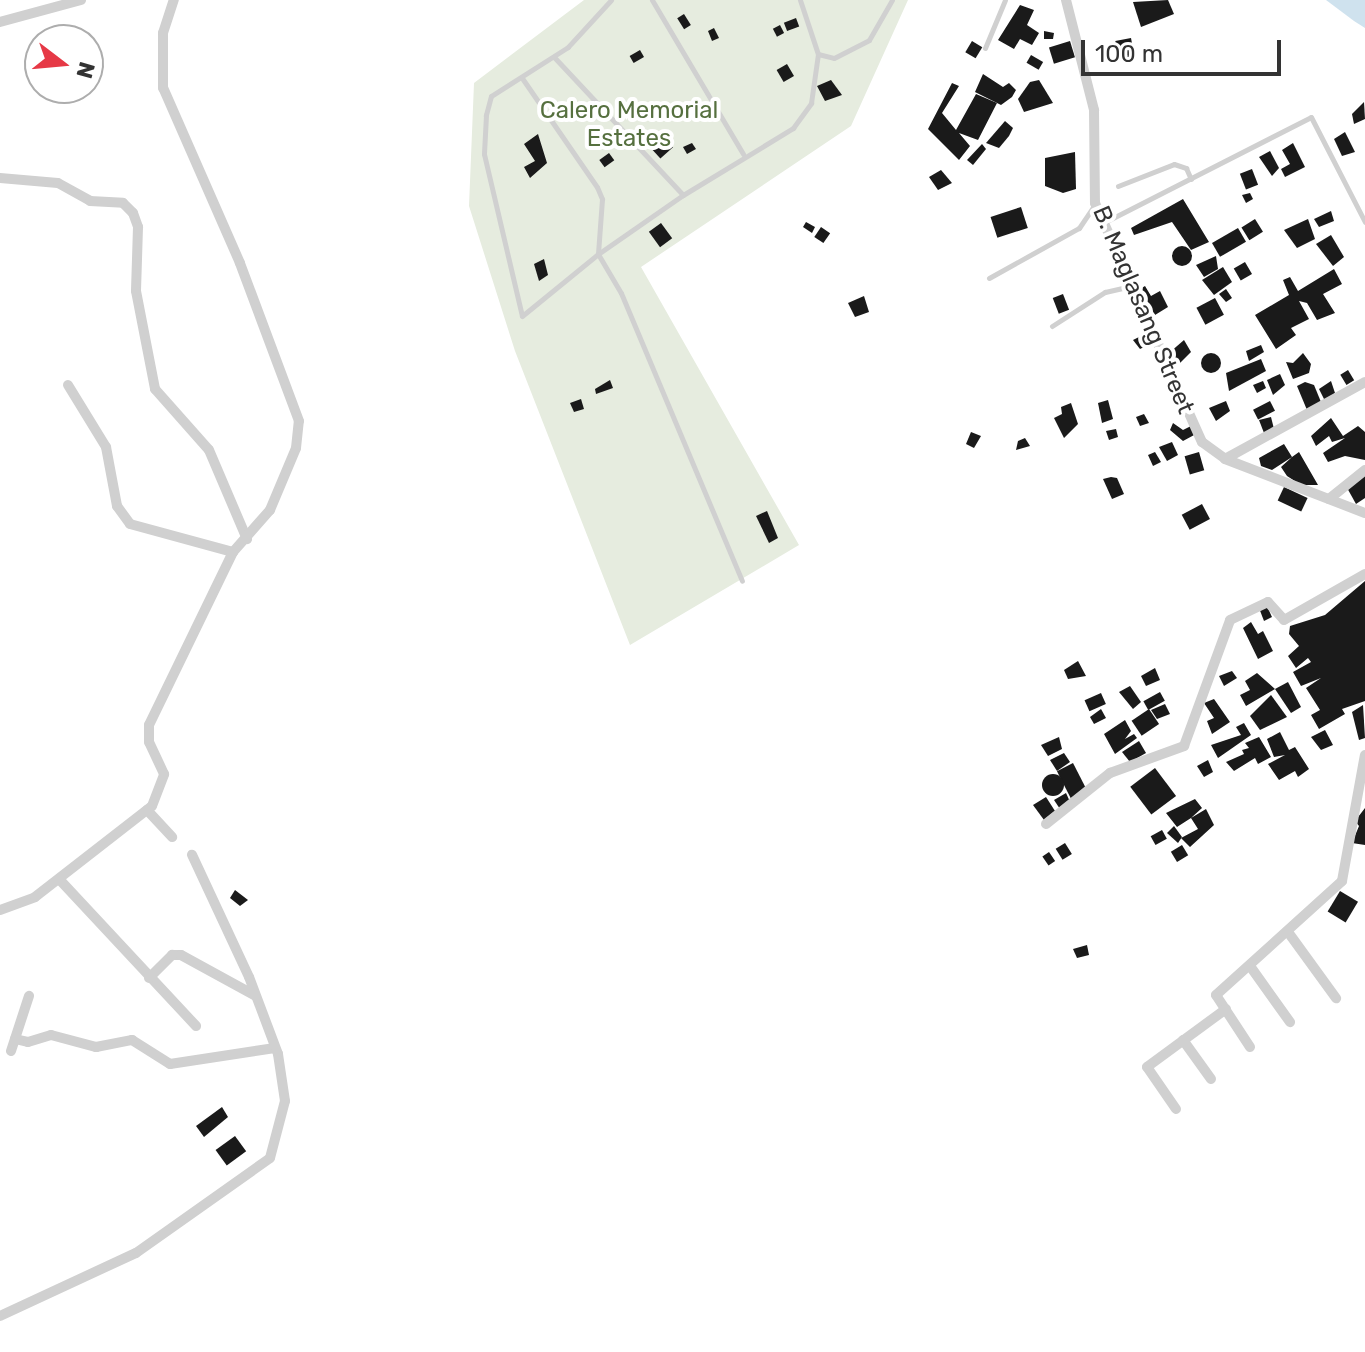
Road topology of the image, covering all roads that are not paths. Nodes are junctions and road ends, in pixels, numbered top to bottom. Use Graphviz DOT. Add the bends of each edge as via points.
graph roads {
  1 [pos="81,0"];
  2 [pos="174,0"];
  3 [pos="611,0"];
  4 [pos="652,0"];
  5 [pos="800,0"];
  6 [pos="892,0"];
  7 [pos="1005,0"];
  8 [pos="1066,0"];
  9 [pos="0,22"];
  10 [pos="985,48"];
  11 [pos="818,54"];
  12 [pos="554,57"];
  13 [pos="522,78"];
  14 [pos="743,154"];
  15 [pos="0,178"];
  16 [pos="1191,179"];
  17 [pos="1118,186"];
  18 [pos="683,195"];
  19 [pos="1095,203"];
  20 [pos="1365,222"];
  21 [pos="1102,223"];
  22 [pos="598,254"];
  23 [pos="989,278"];
  24 [pos="1133,286"];
  25 [pos="1052,326"];
  26 [pos="1365,382"];
  27 [pos="68,385"];
  28 [pos="1225,459"];
  29 [pos="1365,470"];
  30 [pos="1329,499"];
  31 [pos="1365,513"];
  32 [pos="247,539"];
  33 [pos="233,552"];
  34 [pos="1365,574"];
  35 [pos="742,581"];
  36 [pos="1365,755"];
  37 [pos="147,810"];
  38 [pos="1046,824"];
  39 [pos="172,837"];
  40 [pos="192,855"];
  41 [pos="59,879"];
  42 [pos="0,910"];
  43 [pos="1288,932"];
  44 [pos="1250,966"];
  45 [pos="149,978"];
  46 [pos="29,996"];
  47 [pos="256,996"];
  48 [pos="1336,998"];
  49 [pos="1226,1009"];
  50 [pos="1290,1022"];
  51 [pos="196,1026"];
  52 [pos="15,1039"];
  53 [pos="1183,1040"];
  54 [pos="1250,1047"];
  55 [pos="275,1048"];
  56 [pos="11,1051"];
  57 [pos="1211,1079"];
  58 [pos="1176,1109"];
  59 [pos="0,1316"];
  1 -- 9 [label="street"];
  2 -- 32 [label="street" via="163,33 163,88 240,263 299,421 288,472 270,510"];
  3 -- 12 [label="lane"];
  4 -- 14 [label="lane"];
  5 -- 11 [label="lane"];
  6 -- 11 [label="lane" via="869,40 856,50 842,57"];
  7 -- 10 [label="lane"];
  8 -- 19 [label="street, B. Maglasang Street" via="1094,110"];
  11 -- 14 [label="lane" via="811,103 802,119"];
  12 -- 13 [label="lane"];
  12 -- 18 [label="lane"];
  13 -- 22 [label="lane" via="597,187 602,199"];
  13 -- 22 [label="lane" via="491,96 484,154 522,316"];
  14 -- 18 [label="lane"];
  15 -- 32 [label="street" via="58,183 90,201 123,203 133,213 138,227 136,291 155,389 209,450"];
  16 -- 17 [label="lane" via="1186,168 1174,164"];
  16 -- 20 [label="lane" via="1311,117"];
  16 -- 21 [label="lane"];
  18 -- 22 [label="lane"];
  19 -- 21 [label="street, B. Maglasang Street"];
  19 -- 23 [label="lane" via="1079,228"];
  21 -- 24 [label="street, B. Maglasang Street"];
  22 -- 35 [label="lane" via="621,293"];
  24 -- 25 [label="lane" via="1105,292"];
  24 -- 28 [label="street, B. Maglasang Street" via="1202,442"];
  26 -- 28 [label="street"];
  27 -- 33 [label="street" via="106,447 117,506 130,524"];
  28 -- 30 [label="street, B. Maglasang Street"];
  29 -- 30 [label="street"];
  30 -- 31 [label="street, B. Maglasang Street"];
  32 -- 33 [label="street"];
  33 -- 37 [label="street" via="149,725 149,742 164,774 162,788"];
  34 -- 38 [label="street" via="1284,620 1268,602 1230,620 1184,746 1110,773"];
  36 -- 43 [label="street" via="1342,881"];
  37 -- 39 [label="street"];
  37 -- 41 [label="street"];
  40 -- 47 [label="street"];
  41 -- 42 [label="street" via="35,897"];
  41 -- 45 [label="street"];
  43 -- 44 [label="street"];
  43 -- 48 [label="street"];
  44 -- 49 [label="street" via="1216,995"];
  44 -- 50 [label="street"];
  45 -- 47 [label="street" via="172,955 181,955"];
  45 -- 51 [label="street"];
  46 -- 52 [label="street"];
  47 -- 55 [label="street"];
  49 -- 53 [label="street"];
  49 -- 54 [label="street"];
  52 -- 55 [label="street" via="28,1042 51,1035 96,1047 132,1040 170,1064"];
  52 -- 56 [label="street"];
  53 -- 57 [label="street"];
  53 -- 58 [label="street" via="1147,1067"];
  55 -- 59 [label="street" via="285,1101 270,1158 136,1253"];
}
